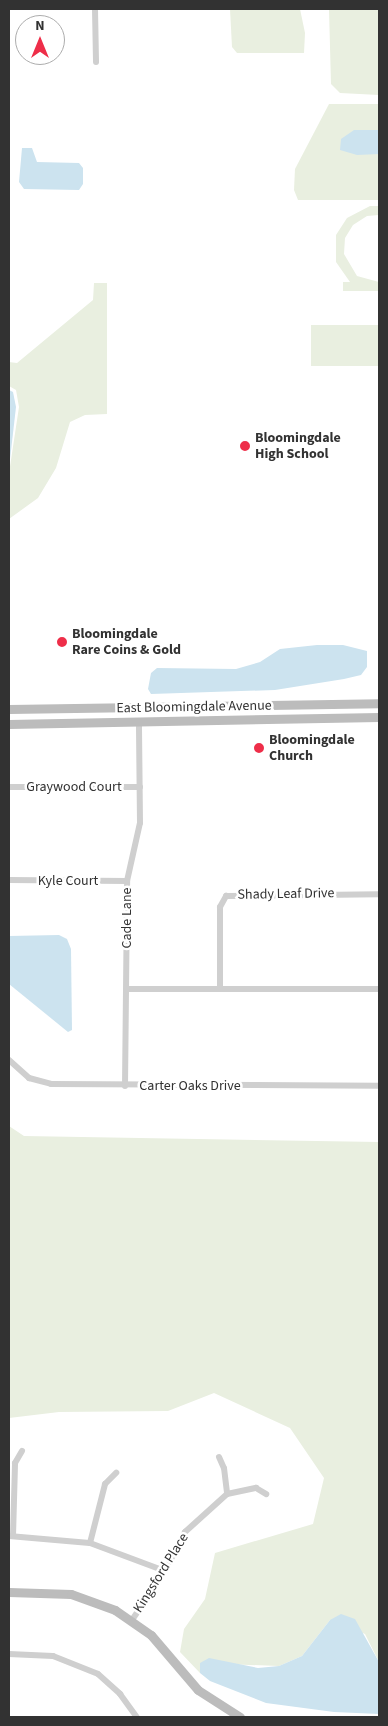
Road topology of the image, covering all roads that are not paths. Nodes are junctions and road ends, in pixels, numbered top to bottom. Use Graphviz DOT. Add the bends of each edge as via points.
graph roads {
  1 [pos="95,9"];
  2 [pos="96,62"];
  3 [pos="379,703"];
  4 [pos="138,707"];
  5 [pos="9,711"];
  6 [pos="379,717"];
  7 [pos="139,722"];
  8 [pos="9,724"];
  9 [pos="9,786"];
  10 [pos="140,787"];
  11 [pos="9,880"];
  12 [pos="127,881"];
  13 [pos="379,894"];
  14 [pos="220,988"];
  15 [pos="126,989"];
  16 [pos="379,989"];
  17 [pos="9,1060"];
  18 [pos="126,1086"];
  19 [pos="379,1086"];
  20 [pos="22,1451"];
  21 [pos="219,1457"];
  22 [pos="116,1473"];
  23 [pos="227,1494"];
  24 [pos="266,1494"];
  25 [pos="11,1536"];
  26 [pos="90,1544"];
  27 [pos="165,1570"];
  28 [pos="9,1592"];
  29 [pos="132,1620"];
  30 [pos="9,1654"];
  31 [pos="137,1717"];
  32 [pos="240,1717"];
  1 -- 2 [label="street"];
  3 -- 4 [label="main road, East Bloomingdale Avenue"];
  4 -- 5 [label="main road, East Bloomingdale Avenue"];
  4 -- 7 [label="main road"];
  6 -- 7 [label="main road, East Bloomingdale Avenue"];
  7 -- 8 [label="main road, East Bloomingdale Avenue"];
  7 -- 10 [label="street, Cade Lane"];
  9 -- 10 [label="street, Graywood Court"];
  10 -- 12 [label="street, Cade Lane" via="138,843"];
  11 -- 12 [label="street, Kyle Court"];
  12 -- 15 [label="street, Cade Lane"];
  13 -- 14 [label="street, Shady Leaf Drive" via="226,896 220,907"];
  14 -- 15 [label="street"];
  14 -- 16 [label="street"];
  15 -- 18 [label="street, Cade Lane"];
  17 -- 18 [label="street, Carter Oaks Drive" via="29,1078 50,1084"];
  18 -- 19 [label="street, Carter Oaks Drive"];
  20 -- 25 [label="street" via="15,1463"];
  21 -- 23 [label="street" via="224,1468"];
  22 -- 26 [label="street" via="105,1484"];
  23 -- 24 [label="street" via="256,1488"];
  23 -- 27 [label="street, Kingsford Place" via="185,1532"];
  25 -- 26 [label="street"];
  26 -- 27 [label="street"];
  27 -- 29 [label="street, Kingsford Place"];
  28 -- 29 [label="main road" via="80,1596"];
  29 -- 32 [label="main road" via="156,1640 198,1690"];
  30 -- 31 [label="street" via="54,1656 98,1674 120,1694"];
}
